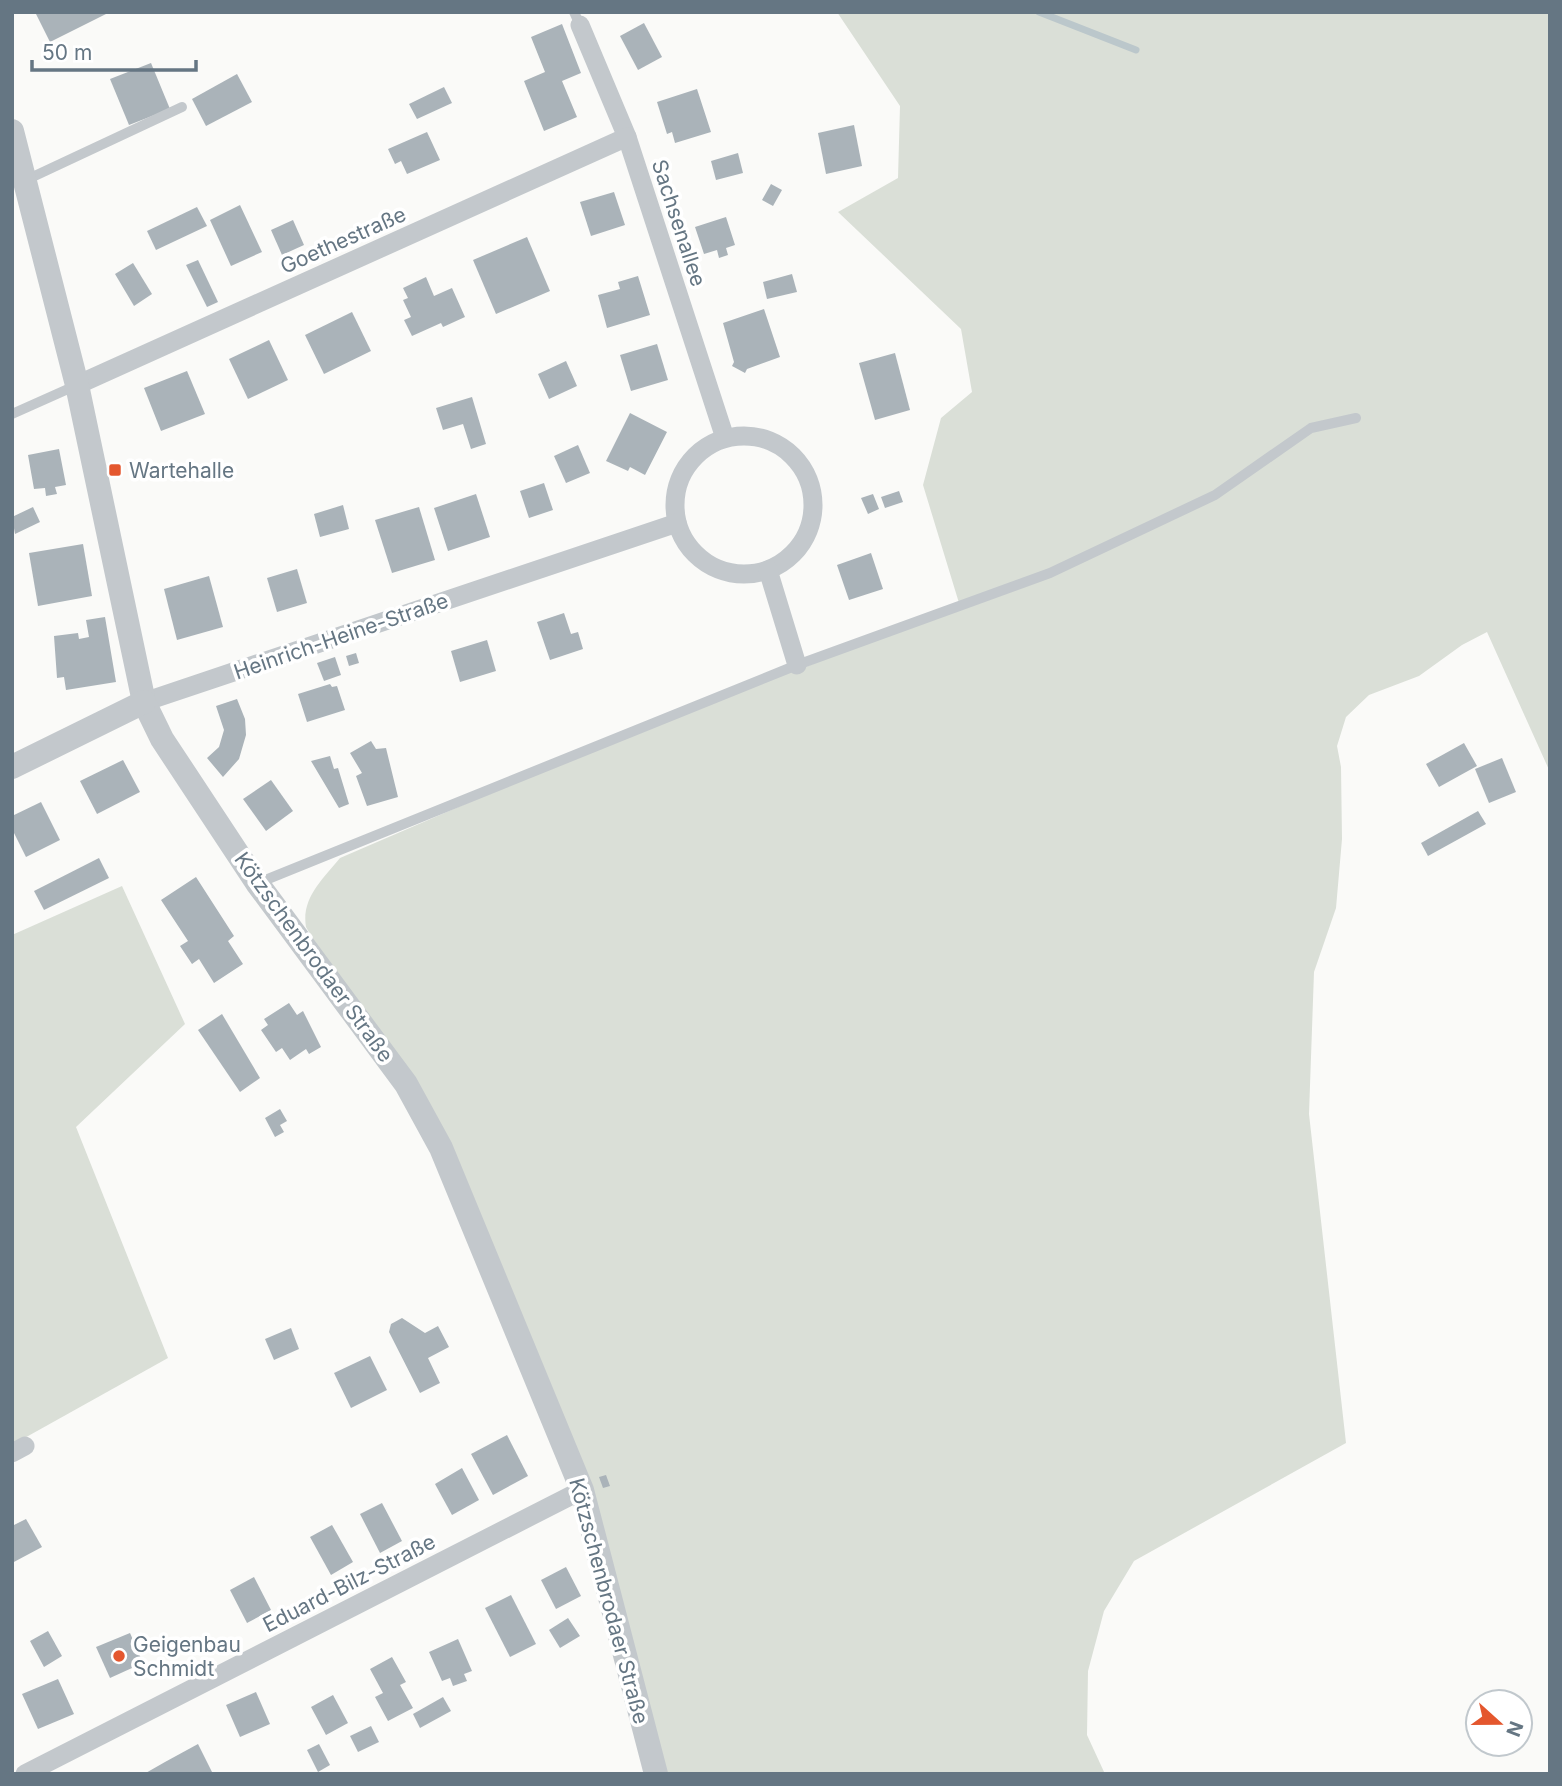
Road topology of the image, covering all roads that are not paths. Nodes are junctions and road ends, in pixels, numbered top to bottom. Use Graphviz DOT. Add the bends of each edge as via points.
graph roads {
  1 [pos="577,19"];
  2 [pos="182,107"];
  3 [pos="12,131"];
  4 [pos="627,137"];
  5 [pos="26,180"];
  6 [pos="77,385"];
  7 [pos="12,414"];
  8 [pos="1356,418"];
  9 [pos="725,438"];
  10 [pos="677,523"];
  11 [pos="768,570"];
  12 [pos="797,665"];
  13 [pos="144,702"];
  14 [pos="12,767"];
  15 [pos="257,883"];
  16 [pos="582,1490"];
  17 [pos="25,1774"];
  18 [pos="656,1774"];
  1 -- 4 [label="street, Sachsenallee"];
  2 -- 5 [label="lane"];
  3 -- 5 [label="street, Kötzschenbrodaer Straße"];
  4 -- 6 [label="street, Goethestraße"];
  4 -- 9 [label="street, Sachsenallee"];
  5 -- 6 [label="street, Kötzschenbrodaer Straße"];
  6 -- 7 [label="lane"];
  6 -- 13 [label="street, Kötzschenbrodaer Straße"];
  8 -- 12 [label="lane" via="1311,428 1215,495 1050,573"];
  9 -- 10 [label="street" via="701,451 684,471 676,496"];
  9 -- 11 [label="street" via="771,441 791,454 813,495 812,519 804,541 789,558"];
  10 -- 11 [label="street" via="686,544 702,561 746,575"];
  10 -- 13 [label="street, Heinrich-Heine-Straße"];
  11 -- 12 [label="street"];
  12 -- 15 [label="lane"];
  13 -- 14 [label="street, Heinrich-Heine-Straße"];
  13 -- 15 [label="street, Kötzschenbrodaer Straße" via="162,739"];
  15 -- 16 [label="street, Kötzschenbrodaer Straße" via="406,1084 441,1148"];
  16 -- 17 [label="street, Eduard-Bilz-Straße"];
  16 -- 18 [label="street, Kötzschenbrodaer Straße"];
}
